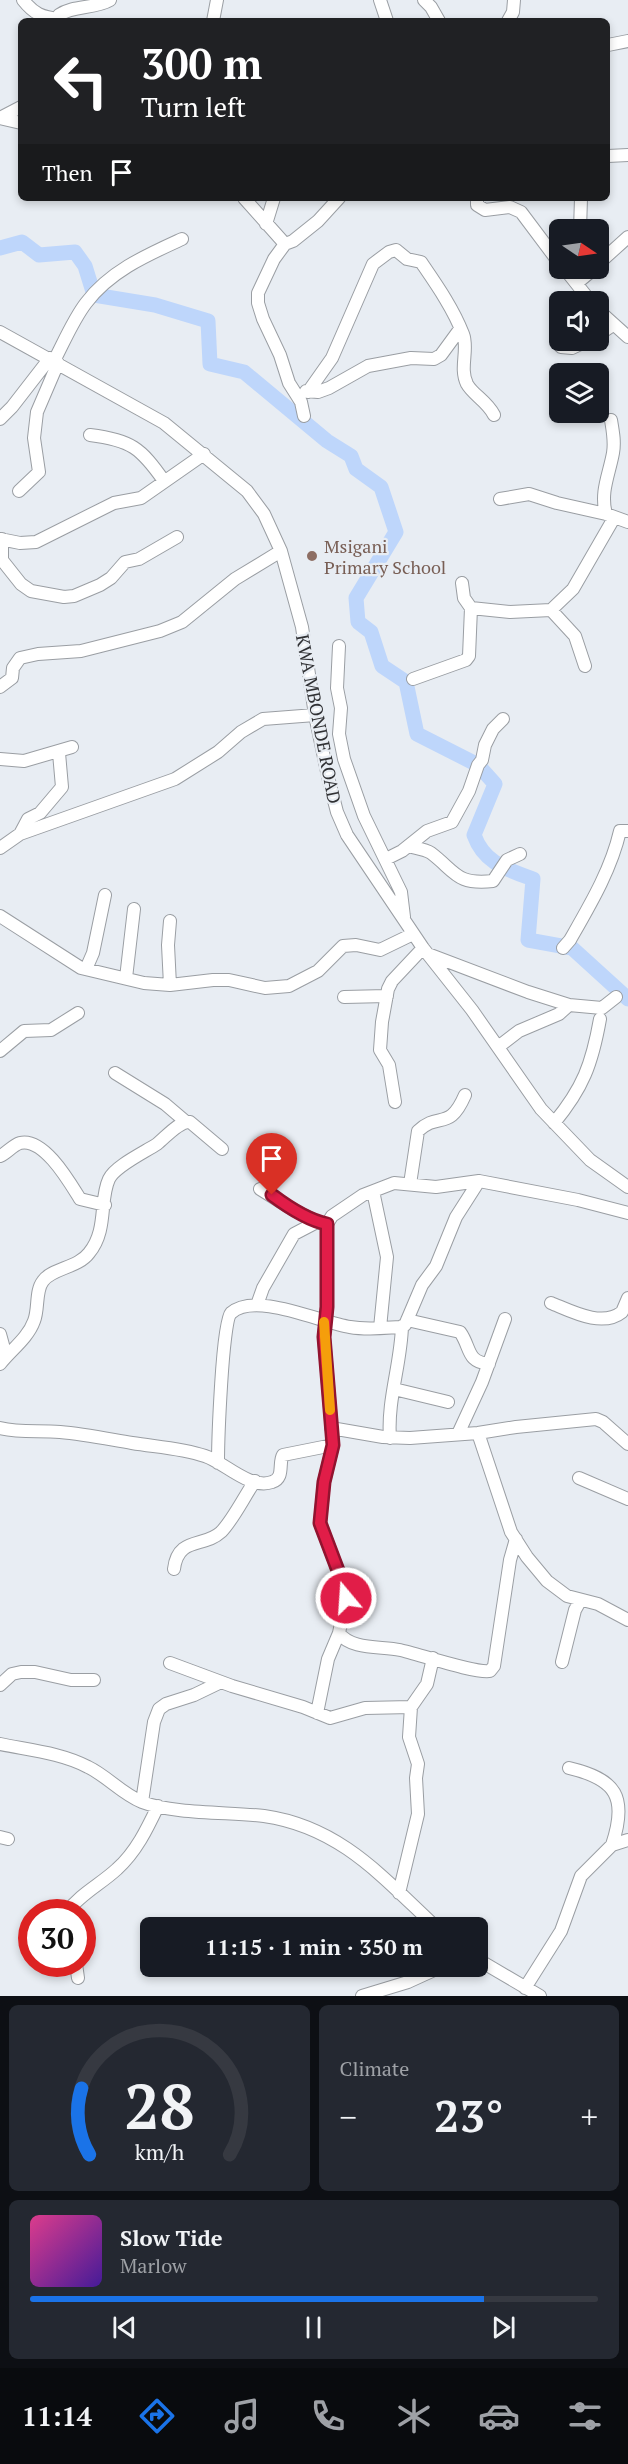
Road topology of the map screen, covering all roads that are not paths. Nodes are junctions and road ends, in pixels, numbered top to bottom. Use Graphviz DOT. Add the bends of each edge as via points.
graph roads {
  1 [pos="23,0"];
  2 [pos="110,0"];
  3 [pos="217,0"];
  4 [pos="380,0"];
  5 [pos="424,0"];
  6 [pos="514,0"];
  7 [pos="47,18"];
  8 [pos="58,18"];
  9 [pos="214,18"];
  10 [pos="386,18"];
  11 [pos="437,18"];
  12 [pos="510,18"];
  13 [pos="628,41"];
  14 [pos="610,45"];
  15 [pos="18,109"];
  16 [pos="18,122"];
  17 [pos="628,155"];
  18 [pos="610,156"];
  19 [pos="247,201"];
  20 [pos="273,201"];
  21 [pos="336,201"];
  22 [pos="477,201"];
  23 [pos="581,201"];
  24 [pos="580,219"];
  25 [pos="266,224"];
  26 [pos="628,237"];
  27 [pos="182,239"];
  28 [pos="285,244"];
  29 [pos="549,249"];
  30 [pos="609,254"];
  31 [pos="573,279"];
  32 [pos="584,279"];
  33 [pos="578,285"];
  34 [pos="583,291"];
  35 [pos="609,321"];
  36 [pos="613,325"];
  37 [pos="609,328"];
  38 [pos="460,329"];
  39 [pos="0,332"];
  40 [pos="628,337"];
  41 [pos="54,361"];
  42 [pos="293,390"];
  43 [pos="308,392"];
  44 [pos="494,415"];
  45 [pos="304,416"];
  46 [pos="0,419"];
  47 [pos="611,420"];
  48 [pos="90,435"];
  49 [pos="204,454"];
  50 [pos="164,481"];
  51 [pos="19,491"];
  52 [pos="500,499"];
  53 [pos="610,516"];
  54 [pos="628,522"];
  55 [pos="177,537"];
  56 [pos="1,539"];
  57 [pos="281,551"];
  58 [pos="462,582"];
  59 [pos="471,608"];
  60 [pos="551,610"];
  61 [pos="339,646"];
  62 [pos="585,666"];
  63 [pos="413,679"];
  64 [pos="0,687"];
  65 [pos="315,715"];
  66 [pos="503,719"];
  67 [pos="72,747"];
  68 [pos="59,753"];
  69 [pos="0,759"];
  70 [pos="628,831"];
  71 [pos="20,834"];
  72 [pos="408,846"];
  73 [pos="0,848"];
  74 [pos="520,854"];
  75 [pos="386,859"];
  76 [pos="105,895"];
  77 [pos="134,909"];
  78 [pos="0,916"];
  79 [pos="170,921"];
  80 [pos="405,921"];
  81 [pos="413,934"];
  82 [pos="563,948"];
  83 [pos="425,951"];
  84 [pos="86,969"];
  85 [pos="126,978"];
  86 [pos="170,985"];
  87 [pos="387,996"];
  88 [pos="616,997"];
  89 [pos="344,998"];
  90 [pos="569,1005"];
  91 [pos="78,1013"];
  92 [pos="600,1019"];
  93 [pos="498,1047"];
  94 [pos="0,1051"];
  95 [pos="115,1073"];
  96 [pos="465,1095"];
  97 [pos="395,1102"];
  98 [pos="184,1121"];
  99 [pos="554,1123"];
  100 [pos="222,1149"];
  101 [pos="0,1156"];
  102 [pos="479,1181"];
  103 [pos="410,1184"];
  104 [pos="628,1187"];
  105 [pos="260,1189"];
  106 [pos="373,1191"];
  107 [pos="105,1204"];
  108 [pos="628,1213"];
  109 [pos="322,1223"];
  110 [pos="628,1298"];
  111 [pos="551,1303"];
  112 [pos="257,1305"];
  113 [pos="505,1319"];
  114 [pos="324,1322"];
  115 [pos="405,1323"];
  116 [pos="380,1328"];
  117 [pos="0,1334"];
  118 [pos="3,1357"];
  119 [pos="489,1364"];
  120 [pos="394,1389"];
  121 [pos="448,1402"];
  122 [pos="0,1428"];
  123 [pos="331,1428"];
  124 [pos="478,1433"];
  125 [pos="458,1434"];
  126 [pos="390,1437"];
  127 [pos="628,1444"];
  128 [pos="333,1445"];
  129 [pos="218,1463"];
  130 [pos="579,1478"];
  131 [pos="255,1481"];
  132 [pos="628,1499"];
  133 [pos="516,1539"];
  134 [pos="174,1569"];
  135 [pos="580,1601"];
  136 [pos="628,1620"];
  137 [pos="339,1633"];
  138 [pos="433,1658"];
  139 [pos="562,1662"];
  140 [pos="170,1663"];
  141 [pos="94,1680"];
  142 [pos="221,1682"];
  143 [pos="0,1686"];
  144 [pos="411,1707"];
  145 [pos="317,1713"];
  146 [pos="0,1744"];
  147 [pos="569,1768"];
  148 [pos="142,1802"];
  149 [pos="158,1806"];
  150 [pos="628,1839"];
  151 [pos="612,1845"];
  152 [pos="399,1893"];
  153 [pos="80,1899"];
  154 [pos="425,1917"];
  155 [pos="488,1966"];
  156 [pos="419,1977"];
  157 [pos="525,1988"];
  158 [pos="362,1996"];
  159 [pos="540,1996"];
  1 -- 7 [label="street" via="34,13"];
  2 -- 8 [label="street" via="64,11"];
  3 -- 9 [label="street"];
  4 -- 10 [label="street"];
  5 -- 11 [label="street"];
  6 -- 12 [label="street"];
  13 -- 14 [label="street"];
  15 -- 16 [label="street" via="0,118"];
  17 -- 18 [label="street"];
  19 -- 25 [label="street"];
  20 -- 25 [label="street"];
  21 -- 28 [label="street" via="318,221"];
  22 -- 29 [label="street" via="485,210 510,207 521,212"];
  23 -- 24 [label="street"];
  25 -- 28 [label="street"];
  26 -- 30 [label="street"];
  27 -- 41 [label="street" via="140,258 113,276 86,303"];
  28 -- 42 [label="street" via="261,283 258,303"];
  31 -- 33 [label="street"];
  32 -- 33 [label="street"];
  33 -- 34 [label="street"];
  35 -- 36 [label="street"];
  36 -- 37 [label="street"];
  36 -- 40 [label="street"];
  38 -- 43 [label="street" via="434,359 411,358 368,366 329,388"];
  38 -- 43 [label="street" via="421,262 407,259 396,250 389,252 373,264 332,358"];
  38 -- 44 [label="street" via="467,384"];
  39 -- 41 [label="street, KWA MBONDE ROAD"];
  41 -- 46 [label="street"];
  41 -- 49 [label="street, KWA MBONDE ROAD" via="164,423"];
  41 -- 51 [label="street" via="37,412 34,438 39,472"];
  42 -- 43 [label="street"];
  42 -- 45 [label="street"];
  47 -- 53 [label="street" via="613,452 603,492"];
  48 -- 50 [label="street" via="113,438 138,448"];
  49 -- 50 [label="street"];
  49 -- 57 [label="street, KWA MBONDE ROAD" via="247,490 264,514"];
  50 -- 56 [label="street" via="141,498 114,503 36,542"];
  52 -- 53 [label="street" via="529,494"];
  53 -- 54 [label="street"];
  53 -- 60 [label="street" via="573,589"];
  55 -- 56 [label="street" via="139,559 125,562 100,585 64,597 31,591 21,584 2,560"];
  57 -- 64 [label="street" via="235,579 182,622 81,651 20,658 12,678"];
  57 -- 65 [label="street, KWA MBONDE ROAD" via="302,627"];
  58 -- 59 [label="street" via="464,598"];
  59 -- 60 [label="street" via="510,612"];
  59 -- 63 [label="street" via="466,660"];
  60 -- 62 [label="street" via="574,636"];
  61 -- 75 [label="street" via="339,734 344,759 364,816"];
  65 -- 71 [label="street" via="263,719 175,779"];
  65 -- 80 [label="street, KWA MBONDE ROAD" via="337,812 347,835"];
  66 -- 72 [label="street" via="484,745 482,760 459,813 452,822 427,831"];
  67 -- 68 [label="street"];
  68 -- 69 [label="street" via="24,761"];
  68 -- 71 [label="street" via="62,787 40,813 28,819"];
  70 -- 82 [label="street" via="620,831 602,882"];
  71 -- 73 [label="street"];
  72 -- 74 [label="street" via="429,852 464,880 480,882 493,881 507,860"];
  72 -- 75 [label="street"];
  75 -- 80 [label="street" via="401,892"];
  76 -- 84 [label="street"];
  77 -- 85 [label="street"];
  78 -- 84 [label="street"];
  79 -- 86 [label="street"];
  80 -- 81 [label="street, KWA MBONDE ROAD"];
  81 -- 83 [label="street, KWA MBONDE ROAD"];
  81 -- 86 [label="street" via="380,950 343,946 318,971 289,986 265,988 229,980"];
  83 -- 87 [label="street" via="392,981"];
  83 -- 90 [label="street"];
  83 -- 93 [label="street, KWA MBONDE ROAD"];
  84 -- 85 [label="street"];
  85 -- 86 [label="street"];
  87 -- 89 [label="street"];
  87 -- 97 [label="street" via="380,1050 389,1065"];
  88 -- 90 [label="street" via="602,1008"];
  90 -- 93 [label="street" via="559,1014 519,1031"];
  91 -- 94 [label="street" via="51,1030 24,1031"];
  92 -- 99 [label="street" via="587,1074"];
  93 -- 99 [label="street, KWA MBONDE ROAD"];
  95 -- 98 [label="street" via="165,1104"];
  96 -- 103 [label="street" via="449,1119 424,1125 418,1131"];
  98 -- 100 [label="street"];
  98 -- 107 [label="street" via="112,1173"];
  99 -- 104 [label="street, KWA MBONDE ROAD" via="590,1160"];
  101 -- 107 [label="street" via="19,1143 43,1149 80,1199"];
  102 -- 103 [label="street" via="436,1187"];
  102 -- 108 [label="street"];
  102 -- 115 [label="street" via="456,1217 436,1266 422,1285"];
  103 -- 106 [label="street" via="394,1183"];
  105 -- 109 [label="street"];
  106 -- 109 [label="street"];
  106 -- 116 [label="street" via="387,1257"];
  107 -- 118 [label="street" via="98,1239 89,1254 44,1279 28,1333"];
  109 -- 112 [label="street" via="294,1233"];
  109 -- 114 [label="street" via="327,1307"];
  110 -- 111 [label="street" via="622,1312 609,1317 588,1317"];
  112 -- 114 [label="street" via="309,1315"];
  112 -- 129 [label="street" via="229,1316"];
  113 -- 119 [label="street"];
  114 -- 116 [label="street"];
  114 -- 123 [label="street"];
  115 -- 116 [label="street"];
  115 -- 119 [label="street" via="459,1332 472,1359"];
  115 -- 120 [label="street"];
  117 -- 118 [label="street"];
  119 -- 125 [label="street"];
  120 -- 121 [label="street"];
  120 -- 126 [label="street"];
  122 -- 129 [label="street" via="164,1446 207,1456"];
  123 -- 126 [label="street"];
  123 -- 128 [label="street"];
  124 -- 125 [label="street"];
  124 -- 127 [label="street" via="597,1419"];
  124 -- 133 [label="street"];
  125 -- 126 [label="street"];
  128 -- 131 [label="street" via="283,1455 279,1477 273,1482"];
  128 -- 137 [label="street" via="320,1523 345,1589"];
  129 -- 131 [label="street"];
  130 -- 132 [label="street"];
  131 -- 134 [label="street" via="223,1530 184,1548"];
  133 -- 135 [label="street" via="547,1581"];
  133 -- 138 [label="street" via="493,1668 481,1672"];
  135 -- 136 [label="street" via="598,1604"];
  135 -- 139 [label="street"];
  137 -- 138 [label="street" via="349,1643"];
  137 -- 145 [label="street" via="328,1659"];
  138 -- 144 [label="street" via="427,1684"];
  140 -- 142 [label="street"];
  141 -- 143 [label="street" via="21,1672 12,1674"];
  142 -- 145 [label="street"];
  142 -- 148 [label="street" via="159,1709"];
  144 -- 145 [label="street" via="365,1708 330,1718"];
  144 -- 152 [label="street" via="410,1737 418,1764 418,1814"];
  146 -- 148 [label="street" via="88,1766"];
  147 -- 151 [label="street" via="605,1779 622,1798 623,1820"];
  148 -- 149 [label="street"];
  149 -- 152 [label="street" via="293,1822 351,1849"];
  149 -- 153 [label="street" via="132,1853"];
  150 -- 151 [label="street"];
  151 -- 157 [label="street" via="580,1876 561,1931"];
  152 -- 154 [label="street"];
  155 -- 157 [label="street"];
  156 -- 158 [label="street"];
  157 -- 159 [label="street"];
}
